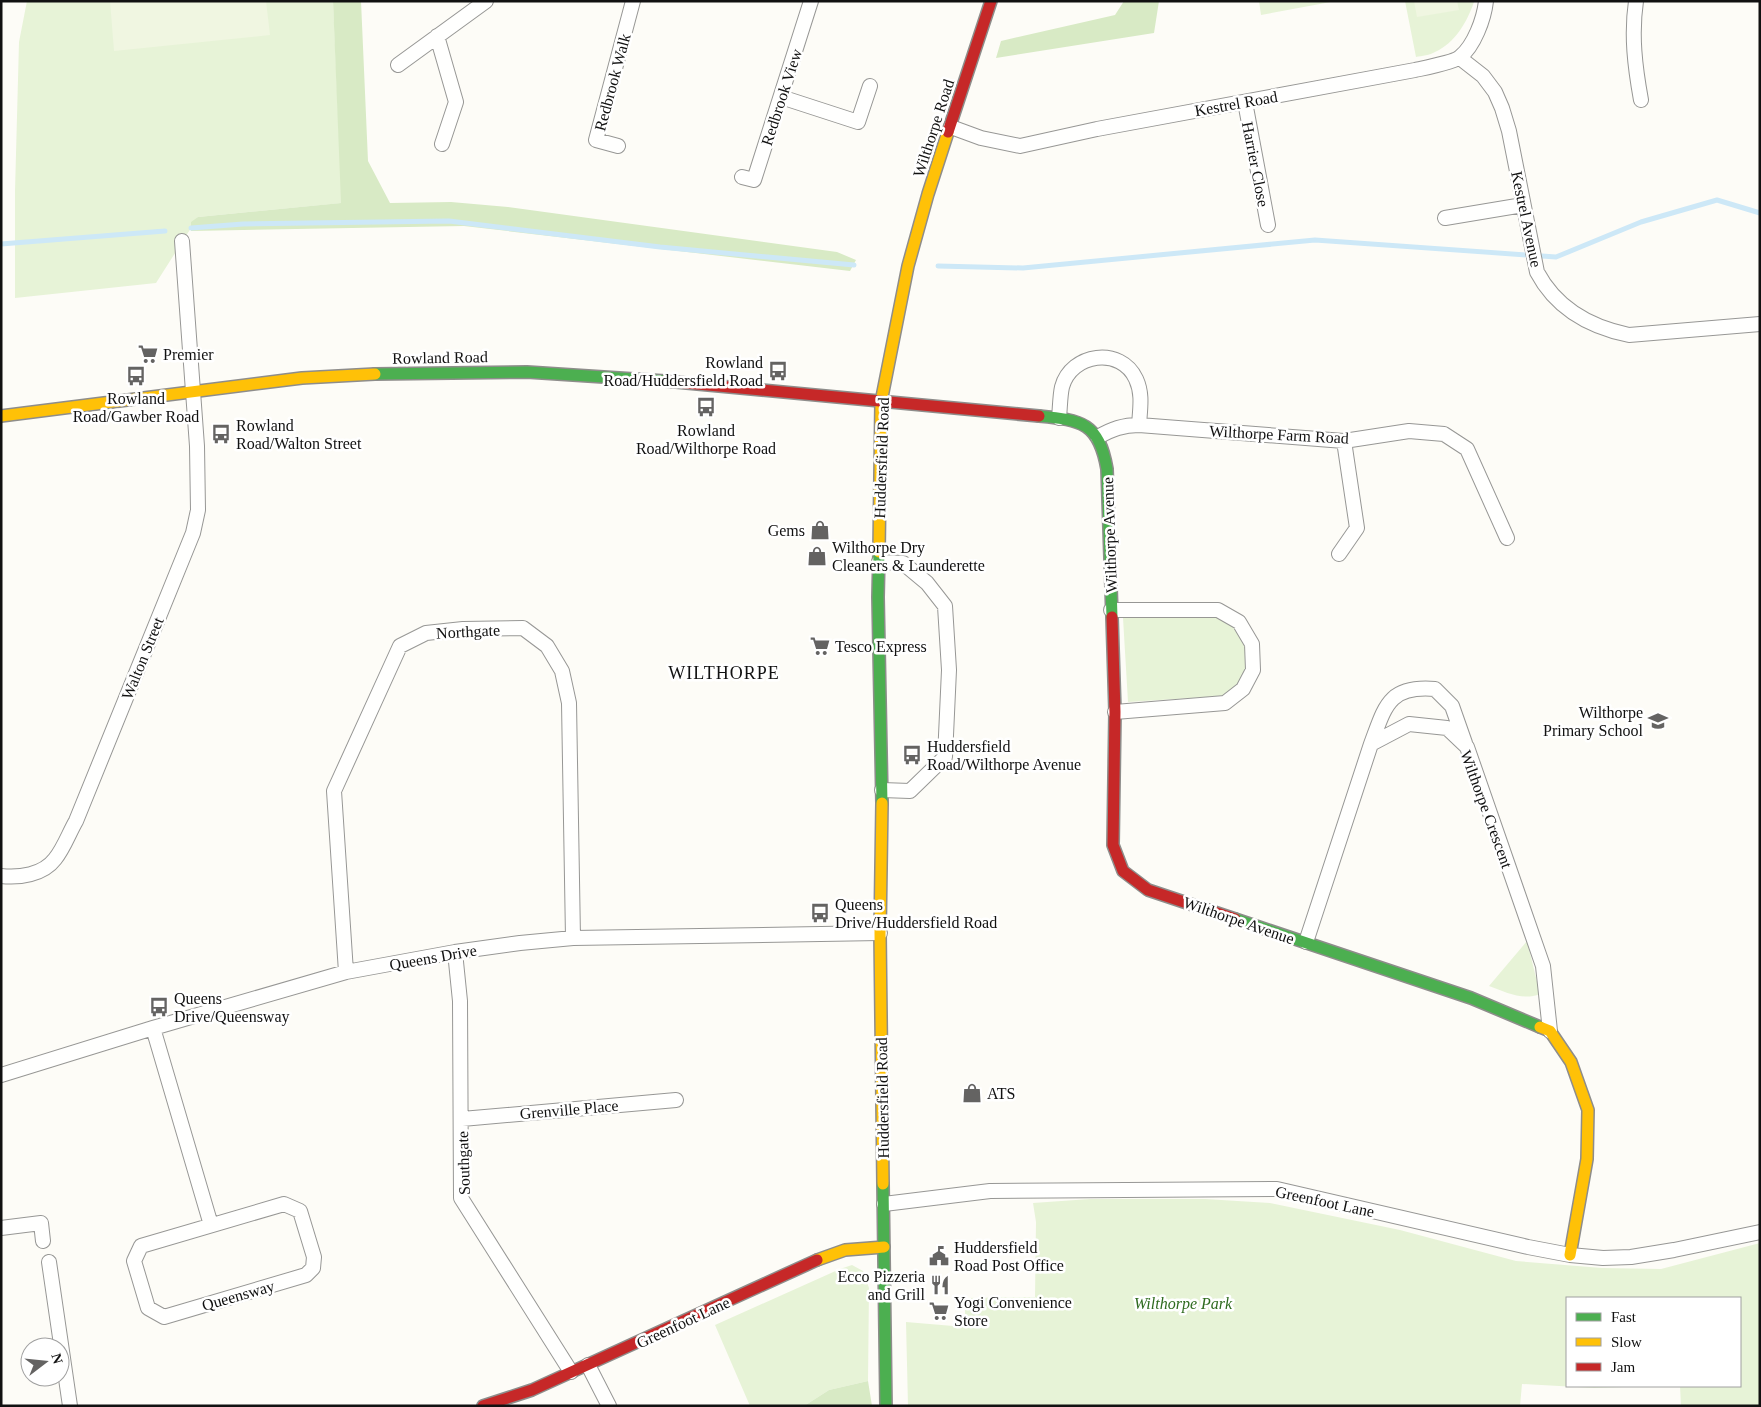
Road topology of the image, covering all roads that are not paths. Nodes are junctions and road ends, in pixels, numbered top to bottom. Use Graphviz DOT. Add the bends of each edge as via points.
graph roads {
  1 [pos="486,1"];
  2 [pos="633,1"];
  3 [pos="811,1"];
  4 [pos="990,1"];
  5 [pos="1486,1"];
  6 [pos="1636,1"];
  7 [pos="437,36"];
  8 [pos="1460,58"];
  9 [pos="398,65"];
  10 [pos="870,86"];
  11 [pos="781,97"];
  12 [pos="1641,100"];
  13 [pos="1245,102"];
  14 [pos="951,127"];
  15 [pos="442,144"];
  16 [pos="618,146"];
  17 [pos="742,177"];
  18 [pos="1523,205"];
  19 [pos="1445,218"];
  20 [pos="1268,225"];
  21 [pos="182,241"];
  22 [pos="908,266"];
  23 [pos="1760,324"];
  24 [pos="192,391"];
  25 [pos="881,402"];
  26 [pos="1,416"];
  27 [pos="1059,418"];
  28 [pos="1139,425"];
  29 [pos="1098,436"];
  30 [pos="1344,441"];
  31 [pos="1507,538"];
  32 [pos="1339,554"];
  33 [pos="879,562"];
  34 [pos="1111,610"];
  35 [pos="1115,712"];
  36 [pos="1371,744"];
  37 [pos="1466,747"];
  38 [pos="882,790"];
  39 [pos="1,876"];
  40 [pos="880,933"];
  41 [pos="573,938"];
  42 [pos="1306,942"];
  43 [pos="455,952"];
  44 [pos="346,972"];
  45 [pos="153,1028"];
  46 [pos="1550,1031"];
  47 [pos="1,1075"];
  48 [pos="676,1100"];
  49 [pos="462,1119"];
  50 [pos="884,1204"];
  51 [pos="211,1225"];
  52 [pos="1,1228"];
  53 [pos="1760,1232"];
  54 [pos="43,1241"];
  55 [pos="884,1247"];
  56 [pos="1570,1255"];
  57 [pos="49,1262"];
  58 [pos="588,1365"];
  59 [pos="571,1372"];
  60 [pos="70,1406"];
  61 [pos="483,1406"];
  62 [pos="609,1406"];
  63 [pos="886,1406"];
  1 -- 7 [label="street"];
  2 -- 16 [label="street, Redbrook Walk" via="596,140"];
  3 -- 11 [label="street, Redbrook View"];
  4 -- 14 [label="main road, Wilthorpe Road"];
  5 -- 8 [label="street" via="1480,27"];
  6 -- 12 [label="street" via="1634,55"];
  7 -- 9 [label="street"];
  7 -- 15 [label="street" via="456,102"];
  8 -- 13 [label="street, Kestrel Road" via="1415,70"];
  8 -- 18 [label="street, Kestrel Avenue" via="1483,76 1502,108"];
  10 -- 11 [label="street" via="858,122"];
  11 -- 17 [label="street, Redbrook View" via="754,180"];
  13 -- 14 [label="street, Kestrel Road" via="1020,146 981,138"];
  13 -- 20 [label="street, Harrier Close"];
  14 -- 22 [label="main road, Wilthorpe Road"];
  18 -- 19 [label="street"];
  18 -- 23 [label="street, Kestrel Avenue" via="1537,272 1544,286 1575,315 1610,331 1629,335"];
  21 -- 24 [label="street, Walton Street"];
  22 -- 25 [label="main road, Huddersfield Road"];
  24 -- 25 [label="main road, Rowland Road" via="302,378 527,372 723,386"];
  24 -- 26 [label="main road, Rowland Road"];
  24 -- 39 [label="street, Walton Street" via="199,486 193,533 76,820 55,860 36,873"];
  25 -- 27 [label="main road"];
  25 -- 33 [label="main road, Huddersfield Road"];
  27 -- 28 [label="street" via="1062,387 1068,374 1077,365 1102,357 1116,360 1136,377 1140,390"];
  27 -- 29 [label="main road" via="1076,422"];
  28 -- 29 [label="street" via="1124,425"];
  28 -- 30 [label="street, Wilthorpe Farm Road"];
  29 -- 34 [label="main road, Wilthorpe Avenue" via="1107,469"];
  30 -- 31 [label="street, Wilthorpe Farm Road" via="1409,431 1444,434 1467,449"];
  30 -- 32 [label="street" via="1357,528"];
  33 -- 38 [label="main road, Huddersfield Road"];
  33 -- 38 [label="street" via="903,563 927,583 945,606 949,670 945,757 910,791"];
  34 -- 35 [label="main road, Wilthorpe Avenue"];
  34 -- 35 [label="street" via="1218,610 1239,622 1252,644 1253,670 1242,689 1225,703"];
  35 -- 42 [label="main road, Wilthorpe Avenue" via="1113,845 1123,871 1148,890"];
  36 -- 37 [label="street, Wilthorpe Crescent" via="1409,724 1447,728"];
  36 -- 37 [label="street" via="1386,705 1402,692 1418,688 1435,689 1452,706"];
  36 -- 42 [label="street"];
  37 -- 46 [label="street, Wilthorpe Crescent" via="1543,966"];
  38 -- 40 [label="main road, Huddersfield Road"];
  40 -- 41 [label="street, Queens Drive"];
  40 -- 50 [label="main road, Huddersfield Road"];
  41 -- 43 [label="street, Queens Drive"];
  41 -- 44 [label="street, Northgate" via="569,703 562,671 547,646 523,628 426,633 400,646 334,791"];
  42 -- 46 [label="main road, Wilthorpe Avenue" via="1471,998"];
  43 -- 44 [label="street, Queens Drive"];
  43 -- 49 [label="street, Southgate" via="460,1001"];
  44 -- 45 [label="street, Queens Drive"];
  45 -- 47 [label="street, Queens Drive"];
  45 -- 51 [label="street"];
  46 -- 56 [label="main road" via="1571,1062 1588,1110 1587,1159"];
  48 -- 49 [label="street, Grenville Place"];
  49 -- 59 [label="street, Southgate" via="461,1198"];
  50 -- 55 [label="main road, Huddersfield Road"];
  50 -- 56 [label="street, Greenfoot Lane" via="990,1192 1277,1189"];
  51 -- 51 [label="street, Queensway" via="284,1204 300,1211 314,1257 314,1268 306,1274 164,1316 148,1308 134,1261 141,1246"];
  52 -- 54 [label="street" via="41,1223"];
  53 -- 56 [label="street, Greenfoot Lane" via="1631,1257"];
  55 -- 58 [label="main road, Greenfoot Lane" via="826,1255"];
  55 -- 63 [label="main road, Huddersfield Road"];
  57 -- 60 [label="street"];
  58 -- 59 [label="main road, Greenfoot Lane"];
  58 -- 62 [label="street"];
  59 -- 61 [label="main road, Greenfoot Lane" via="532,1390"];
}
